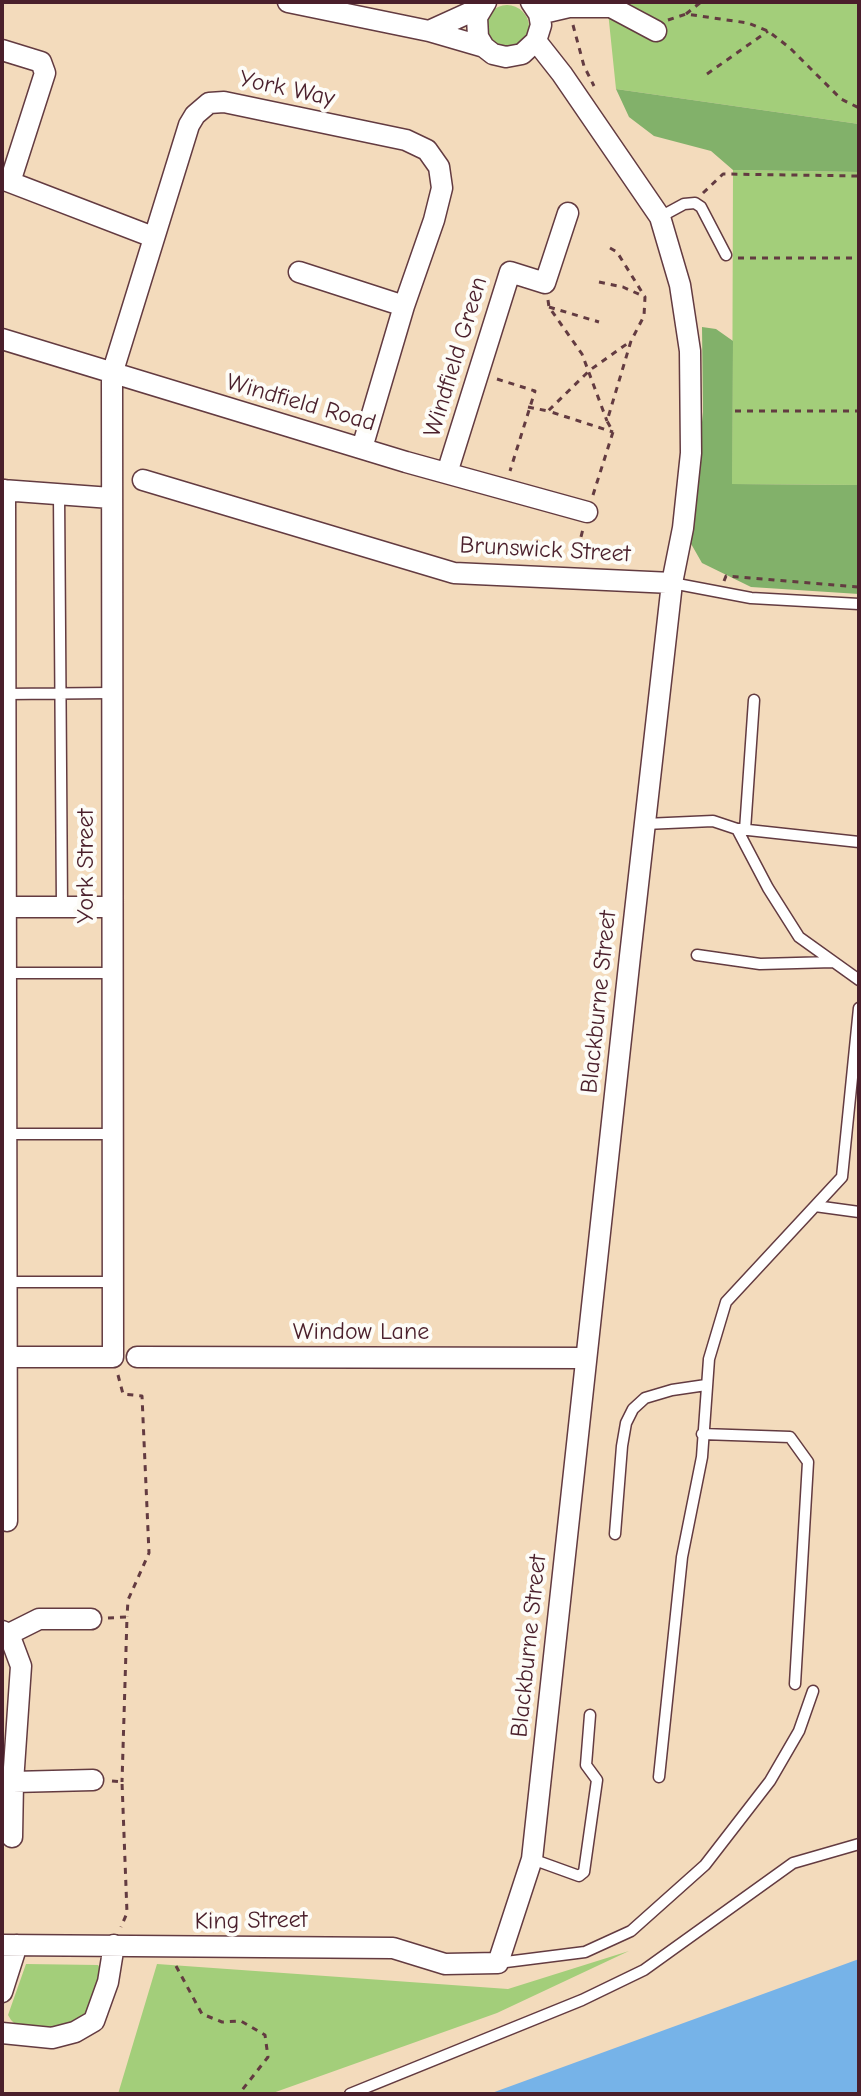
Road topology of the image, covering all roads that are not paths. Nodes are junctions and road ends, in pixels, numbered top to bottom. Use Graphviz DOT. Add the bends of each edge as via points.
graph roads {
  1 [pos="288,2"];
  2 [pos="484,4"];
  3 [pos="616,4"];
  4 [pos="535,8"];
  5 [pos="658,28"];
  6 [pos="429,31"];
  7 [pos="484,47"];
  8 [pos="529,48"];
  9 [pos="2,50"];
  10 [pos="6,181"];
  11 [pos="568,213"];
  12 [pos="660,217"];
  13 [pos="153,237"];
  14 [pos="726,255"];
  15 [pos="299,272"];
  16 [pos="404,306"];
  17 [pos="2,339"];
  18 [pos="112,374"];
  19 [pos="362,448"];
  20 [pos="447,473"];
  21 [pos="143,480"];
  22 [pos="4,490"];
  23 [pos="59,494"];
  24 [pos="111,498"];
  25 [pos="587,512"];
  26 [pos="672,583"];
  27 [pos="859,604"];
  28 [pos="4,693"];
  29 [pos="111,693"];
  30 [pos="61,694"];
  31 [pos="754,700"];
  32 [pos="645,824"];
  33 [pos="741,830"];
  34 [pos="859,842"];
  35 [pos="4,907"];
  36 [pos="62,907"];
  37 [pos="112,907"];
  38 [pos="697,955"];
  39 [pos="833,962"];
  40 [pos="4,973"];
  41 [pos="112,973"];
  42 [pos="859,980"];
  43 [pos="859,1008"];
  44 [pos="111,1134"];
  45 [pos="4,1140"];
  46 [pos="815,1206"];
  47 [pos="859,1212"];
  48 [pos="4,1282"];
  49 [pos="113,1282"];
  50 [pos="4,1356"];
  51 [pos="137,1357"];
  52 [pos="586,1358"];
  53 [pos="706,1385"];
  54 [pos="702,1434"];
  55 [pos="7,1521"];
  56 [pos="615,1534"];
  57 [pos="91,1619"];
  58 [pos="6,1632"];
  59 [pos="795,1684"];
  60 [pos="813,1691"];
  61 [pos="590,1715"];
  62 [pos="659,1777"];
  63 [pos="93,1780"];
  64 [pos="13,1782"];
  65 [pos="12,1837"];
  66 [pos="859,1844"];
  67 [pos="532,1859"];
  68 [pos="10,1945"];
  69 [pos="114,1945"];
  70 [pos="498,1963"];
  71 [pos="2,1992"];
  72 [pos="2,2033"];
  73 [pos="350,2094"];
  1 -- 6 [label="street"];
  2 -- 6 [label="street"];
  2 -- 7 [label="street" via="476,27"];
  3 -- 4 [label="street"];
  3 -- 5 [label="street"];
  4 -- 8 [label="street" via="541,25"];
  6 -- 7 [label="street"];
  7 -- 8 [label="street" via="506,57"];
  8 -- 12 [label="street, Blackburne Street" via="562,74"];
  9 -- 10 [label="street" via="41,62 45,73"];
  10 -- 13 [label="street"];
  11 -- 20 [label="street, Windfield Green" via="545,283 510,272"];
  12 -- 14 [label="lane" via="684,204 701,207"];
  12 -- 26 [label="street, Blackburne Street" via="680,285 690,351 691,453"];
  13 -- 16 [label="street, York Way" via="189,125 209,103 406,140 427,150 439,167 442,188"];
  13 -- 18 [label="street, York Way"];
  15 -- 16 [label="street"];
  16 -- 19 [label="street, York Way"];
  17 -- 18 [label="street, Windfield Road"];
  18 -- 19 [label="street, Windfield Road"];
  18 -- 24 [label="street, York Street"];
  19 -- 20 [label="street, Windfield Road"];
  20 -- 25 [label="street, Windfield Road"];
  21 -- 26 [label="street, Brunswick Street" via="454,573"];
  22 -- 23 [label="street"];
  22 -- 28 [label="street"];
  23 -- 24 [label="street"];
  23 -- 30 [label="lane"];
  24 -- 29 [label="street, York Street"];
  26 -- 27 [label="lane, Brunswick Street" via="751,598"];
  26 -- 32 [label="street, Blackburne Street"];
  28 -- 30 [label="lane"];
  28 -- 35 [label="street"];
  29 -- 30 [label="lane"];
  29 -- 37 [label="street, York Street"];
  30 -- 36 [label="lane"];
  31 -- 33 [label="lane"];
  32 -- 33 [label="lane" via="713,821"];
  32 -- 52 [label="street, Blackburne Street"];
  33 -- 34 [label="lane"];
  33 -- 39 [label="lane" via="799,937"];
  35 -- 36 [label="street"];
  35 -- 40 [label="street"];
  36 -- 37 [label="street"];
  37 -- 41 [label="street, York Street"];
  38 -- 39 [label="lane" via="760,964"];
  39 -- 42 [label="lane"];
  40 -- 41 [label="lane"];
  40 -- 45 [label="street"];
  41 -- 44 [label="street, York Street"];
  43 -- 46 [label="lane" via="842,1177"];
  44 -- 45 [label="lane"];
  44 -- 49 [label="street, York Street"];
  45 -- 48 [label="street"];
  46 -- 47 [label="lane"];
  46 -- 53 [label="lane" via="726,1302"];
  48 -- 49 [label="lane"];
  48 -- 50 [label="street"];
  49 -- 50 [label="street, York Street" via="113,1357"];
  50 -- 55 [label="street"];
  51 -- 52 [label="street, Window Lane"];
  52 -- 67 [label="street, Blackburne Street"];
  53 -- 54 [label="lane"];
  53 -- 56 [label="lane" via="645,1398 633,1409 624,1434"];
  54 -- 59 [label="lane" via="790,1437 808,1462"];
  54 -- 62 [label="lane" via="682,1557"];
  57 -- 58 [label="street" via="39,1619"];
  58 -- 64 [label="street" via="21,1666"];
  60 -- 70 [label="lane" via="799,1731 770,1781 705,1865 631,1931 585,1952"];
  61 -- 67 [label="lane" via="586,1765 597,1780 584,1872 579,1876"];
  63 -- 64 [label="street"];
  64 -- 65 [label="street"];
  66 -- 73 [label="lane" via="793,1863 644,1970"];
  67 -- 70 [label="street, Blackburne Street"];
  68 -- 69 [label="street, King Street"];
  68 -- 71 [label="street"];
  69 -- 70 [label="street, King Street" via="393,1948 445,1964"];
  69 -- 72 [label="street" via="94,2021 52,2038"];
}
